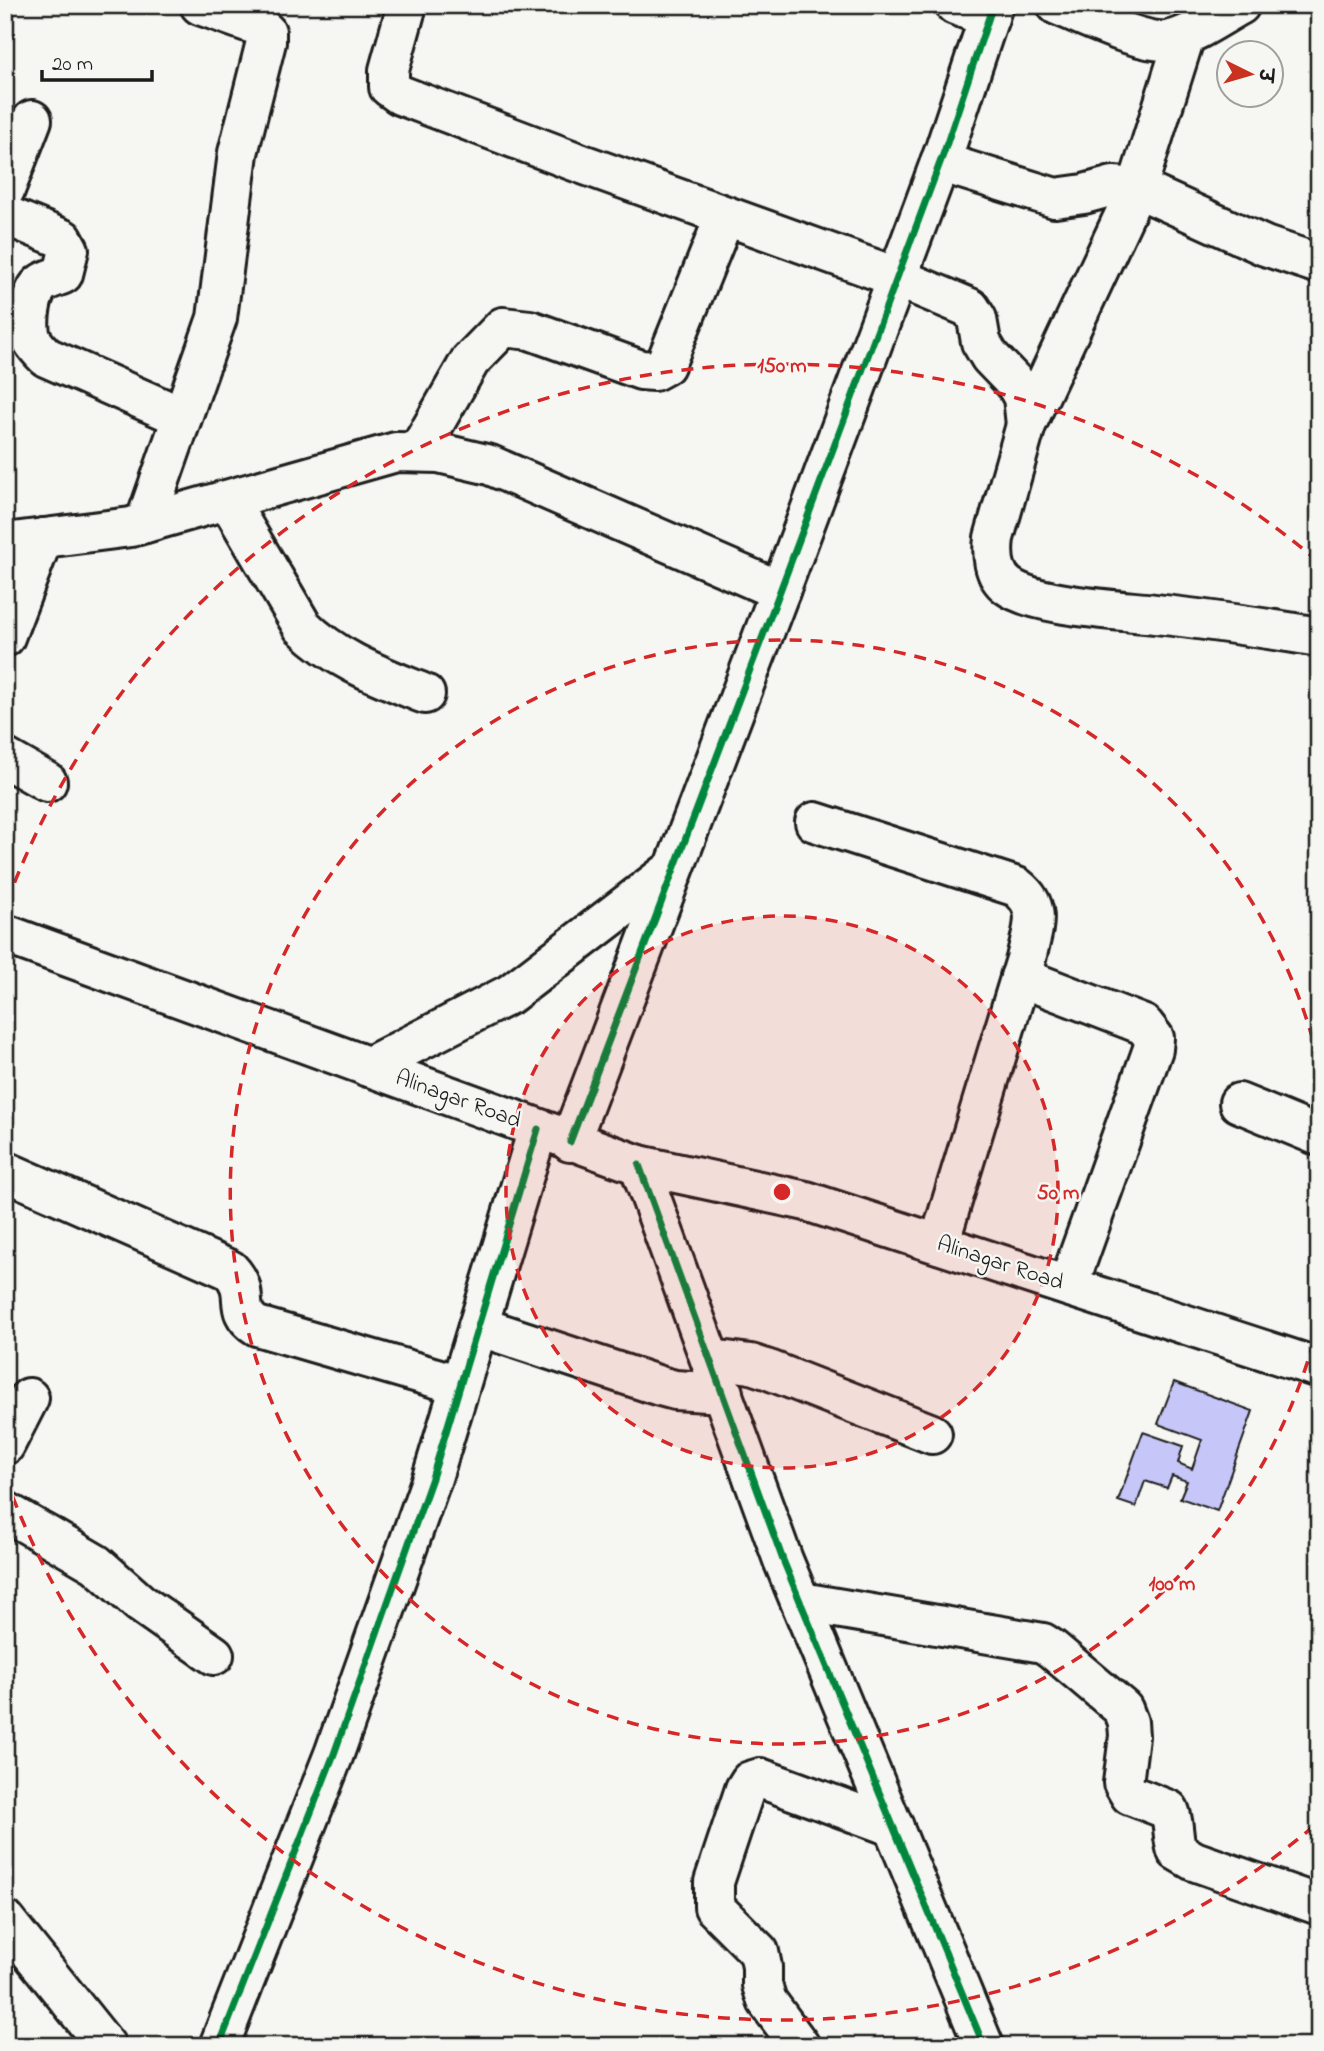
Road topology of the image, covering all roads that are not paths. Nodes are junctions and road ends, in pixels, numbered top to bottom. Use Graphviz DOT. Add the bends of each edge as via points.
graph roads {
  1 [pos="200,5"];
  2 [pos="407,5"];
  3 [pos="1057,5"];
  4 [pos="1240,5"];
  5 [pos="979,10"];
  6 [pos="1185,36"];
  7 [pos="32,120"];
  8 [pos="940,162"];
  9 [pos="1136,188"];
  10 [pos="5,190"];
  11 [pos="5,215"];
  12 [pos="725,216"];
  13 [pos="1319,264"];
  14 [pos="896,277"];
  15 [pos="182,417"];
  16 [pos="1026,425"];
  17 [pos="418,453"];
  18 [pos="228,500"];
  19 [pos="145,523"];
  20 [pos="17,540"];
  21 [pos="780,591"];
  22 [pos="5,636"];
  23 [pos="1319,636"];
  24 [pos="425,694"];
  25 [pos="5,758"];
  26 [pos="47,782"];
  27 [pos="815,822"];
  28 [pos="673,869"];
  29 [pos="5,934"];
  30 [pos="1020,977"];
  31 [pos="368,1067"];
  32 [pos="1239,1103"];
  33 [pos="554,1135"];
  34 [pos="1319,1136"];
  35 [pos="639,1165"];
  36 [pos="5,1171"];
  37 [pos="939,1244"];
  38 [pos="1068,1286"];
  39 [pos="478,1326"];
  40 [pos="1319,1368"];
  41 [pos="717,1376"];
  42 [pos="460,1385"];
  43 [pos="29,1398"];
  44 [pos="932,1434"];
  45 [pos="5,1445"];
  46 [pos="5,1511"];
  47 [pos="801,1602"];
  48 [pos="214,1655"];
  49 [pos="894,1827"];
  50 [pos="1319,1905"];
  51 [pos="5,1920"];
  52 [pos="106,2046"];
  53 [pos="219,2046"];
  54 [pos="800,2046"];
  55 [pos="984,2046"];
  1 -- 15 [label="street" via="259,26 266,32 267,42 238,153 216,318"];
  2 -- 12 [label="street" via="389,70 389,86 400,95"];
  3 -- 6 [label="street" via="1151,41"];
  4 -- 6 [label="street"];
  5 -- 8 [label="street"];
  6 -- 9 [label="street"];
  7 -- 10 [label="street"];
  8 -- 9 [label="street" via="1055,198 1113,186"];
  8 -- 14 [label="street"];
  9 -- 13 [label="street" via="1265,246"];
  9 -- 16 [label="street"];
  11 -- 15 [label="street" via="63,239 69,250 63,274 36,290 29,317 37,348 46,357"];
  12 -- 14 [label="street"];
  12 -- 17 [label="street" via="665,365 654,371 641,370 530,330 503,327 470,361"];
  14 -- 16 [label="street" via="970,308 981,342 1023,397"];
  14 -- 21 [label="street"];
  15 -- 19 [label="street"];
  16 -- 23 [label="street" via="992,553 1008,586 1043,600"];
  17 -- 18 [label="street" via="396,452"];
  17 -- 21 [label="street" via="490,465"];
  18 -- 19 [label="street"];
  18 -- 24 [label="street" via="303,626 315,638 351,664"];
  19 -- 20 [label="street"];
  20 -- 22 [label="street"];
  21 -- 28 [label="street"];
  25 -- 26 [label="street"];
  27 -- 30 [label="street" via="1017,887 1035,911"];
  28 -- 31 [label="street" via="510,994"];
  28 -- 33 [label="street"];
  29 -- 31 [label="street, Alinagar Road"];
  30 -- 37 [label="street"];
  30 -- 38 [label="street" via="1144,1026 1154,1038"];
  31 -- 33 [label="street, Alinagar Road"];
  32 -- 34 [label="street"];
  33 -- 35 [label="street, Alinagar Road"];
  33 -- 39 [label="street"];
  35 -- 37 [label="street, Alinagar Road" via="806,1201"];
  35 -- 41 [label="street"];
  36 -- 42 [label="street" via="230,1270 240,1280 246,1319 257,1326"];
  37 -- 38 [label="street, Alinagar Road"];
  38 -- 40 [label="street, Alinagar Road"];
  39 -- 41 [label="street" via="675,1390"];
  39 -- 42 [label="street"];
  41 -- 44 [label="street" via="751,1364"];
  41 -- 47 [label="street"];
  42 -- 53 [label="street" via="432,1478 334,1754"];
  43 -- 45 [label="street"];
  46 -- 48 [label="street" via="96,1564 140,1603"];
  47 -- 49 [label="street"];
  47 -- 50 [label="street" via="1052,1648 1123,1709 1129,1736 1123,1783 1130,1795 1169,1810 1177,1851"];
  49 -- 54 [label="street" via="770,1780 750,1781 745,1789 714,1882 714,1907 759,1952 767,2001"];
  49 -- 55 [label="street"];
  51 -- 52 [label="street"];
}
